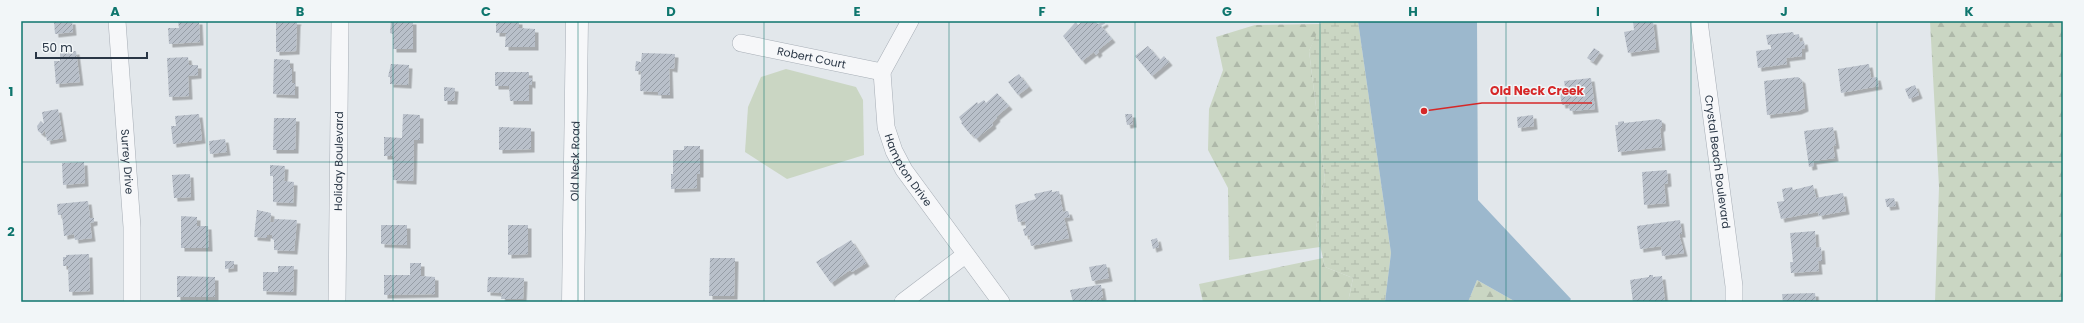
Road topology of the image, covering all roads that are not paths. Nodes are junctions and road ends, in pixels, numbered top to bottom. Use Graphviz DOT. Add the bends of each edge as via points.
graph roads {
  1 [pos="117,21"];
  2 [pos="340,21"];
  3 [pos="577,21"];
  4 [pos="910,21"];
  5 [pos="1699,21"];
  6 [pos="741,43"];
  7 [pos="882,72"];
  8 [pos="965,255"];
  9 [pos="132,302"];
  10 [pos="337,302"];
  11 [pos="573,302"];
  12 [pos="903,302"];
  13 [pos="1001,302"];
  14 [pos="1734,302"];
  1 -- 9 [label="street, Surrey Drive" via="132,227"];
  2 -- 10 [label="street, Holiday Boulevard"];
  3 -- 11 [label="street, Old Neck Road"];
  4 -- 7 [label="street"];
  5 -- 14 [label="street, Crystal Beach Boulevard"];
  6 -- 7 [label="street, Robert Court"];
  7 -- 8 [label="street, Hampton Drive" via="886,127 894,151"];
  8 -- 12 [label="street"];
  8 -- 13 [label="street, Hampton Drive"];
}
